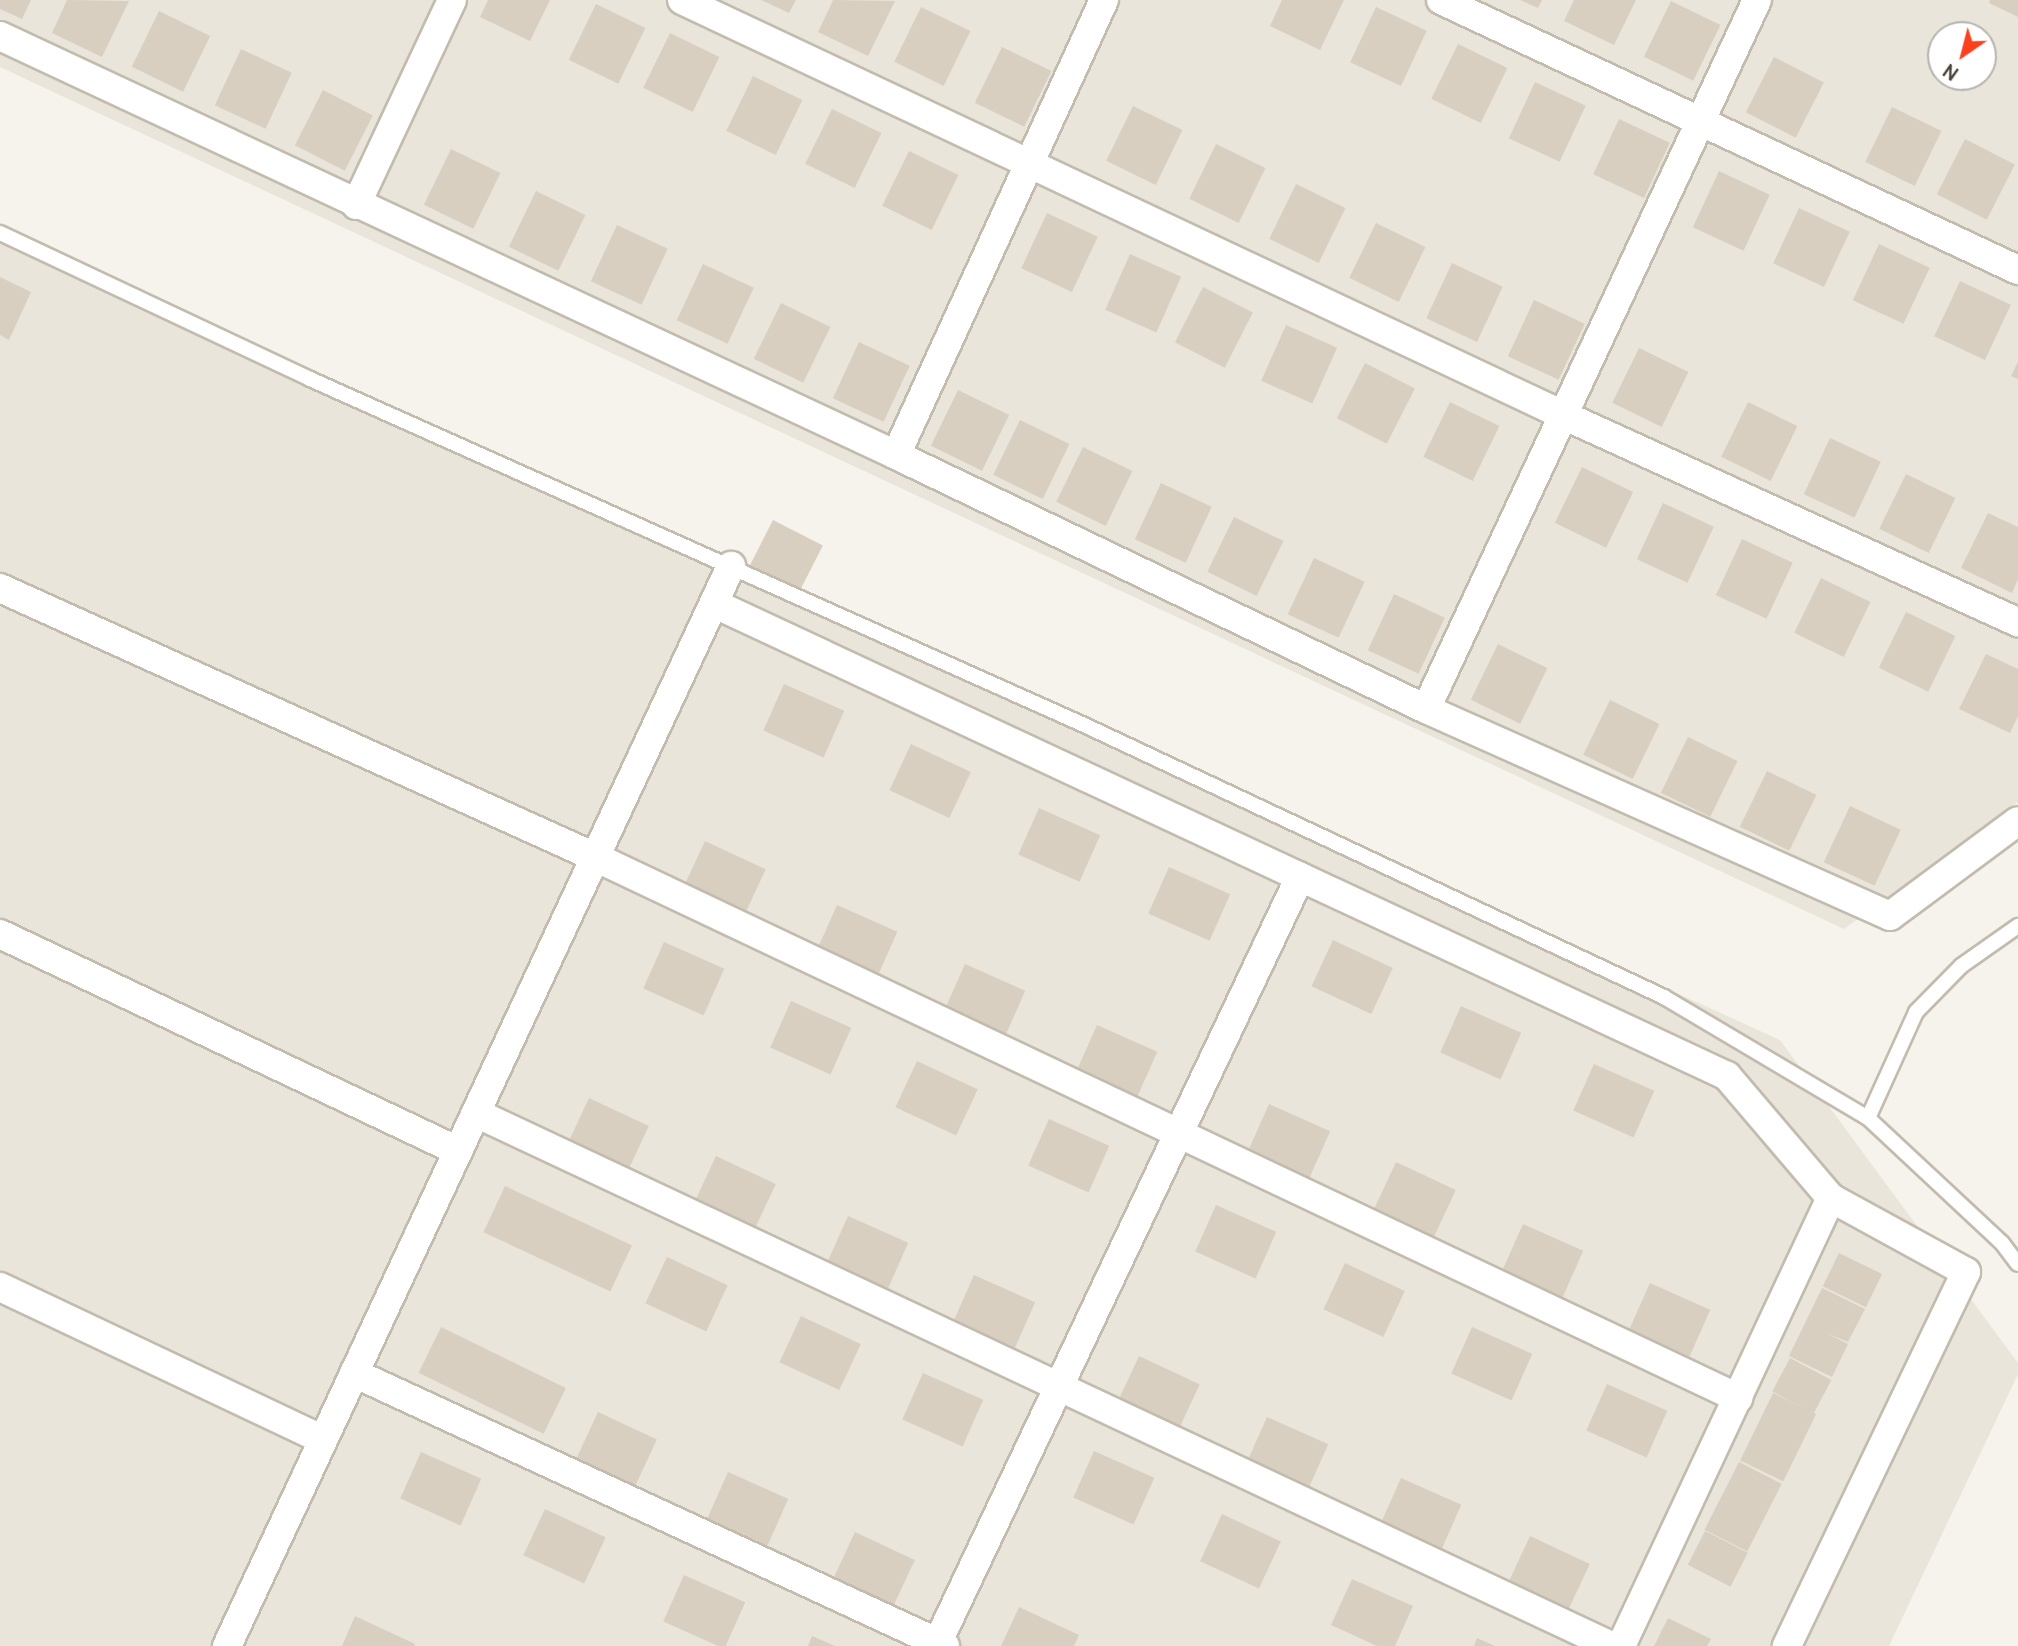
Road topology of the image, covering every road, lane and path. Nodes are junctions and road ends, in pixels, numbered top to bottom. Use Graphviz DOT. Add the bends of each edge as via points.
graph roads {
  1 [pos="452,0"];
  2 [pos="682,0"];
  3 [pos="1104,0"];
  4 [pos="1441,0"];
  5 [pos="1756,0"];
  6 [pos="0,36"];
  7 [pos="1699,123"];
  8 [pos="1031,161"];
  9 [pos="356,205"];
  10 [pos="0,233"];
  11 [pos="2018,270"];
  12 [pos="1563,415"];
  13 [pos="896,455"];
  14 [pos="731,566"];
  15 [pos="0,588"];
  16 [pos="715,604"];
  17 [pos="2018,622"];
  18 [pos="1426,709"];
  19 [pos="2018,821"];
  20 [pos="595,858"];
  21 [pos="1300,877"];
  22 [pos="2018,926"];
  23 [pos="0,934"];
  24 [pos="476,1113"];
  25 [pos="1868,1118"];
  26 [pos="1179,1133"];
  27 [pos="458,1151"];
  28 [pos="1831,1198"];
  29 [pos="2018,1264"];
  30 [pos="0,1287"];
  31 [pos="354,1373"];
  32 [pos="1059,1387"];
  33 [pos="1738,1398"];
  34 [pos="323,1440"];
  35 [pos="232,1644"];
  36 [pos="940,1645"];
  37 [pos="1611,1646"];
  38 [pos="1621,1646"];
  39 [pos="1787,1646"];
  1 -- 9 [label="street"];
  2 -- 8 [label="street"];
  3 -- 8 [label="street"];
  4 -- 7 [label="street"];
  5 -- 7 [label="street"];
  6 -- 9 [label="street"];
  7 -- 11 [label="street"];
  7 -- 12 [label="street"];
  8 -- 12 [label="street"];
  8 -- 13 [label="street"];
  9 -- 13 [label="street"];
  10 -- 14 [label="lane" via="298,374"];
  12 -- 17 [label="street"];
  12 -- 18 [label="street"];
  13 -- 18 [label="street"];
  14 -- 16 [label="street"];
  14 -- 25 [label="lane" via="1082,724 1664,997"];
  15 -- 20 [label="street"];
  16 -- 20 [label="street"];
  16 -- 21 [label="street"];
  18 -- 19 [label="street" via="1890,916"];
  20 -- 24 [label="street"];
  20 -- 26 [label="street"];
  21 -- 26 [label="street"];
  21 -- 28 [label="street" via="1727,1076"];
  22 -- 25 [label="lane" via="1961,966 1916,1012"];
  23 -- 27 [label="street"];
  24 -- 27 [label="street"];
  24 -- 32 [label="street"];
  25 -- 29 [label="lane" via="2002,1243"];
  26 -- 32 [label="street"];
  26 -- 33 [label="street"];
  27 -- 31 [label="street"];
  28 -- 33 [label="street"];
  28 -- 39 [label="street" via="1966,1272"];
  30 -- 34 [label="street"];
  31 -- 34 [label="street"];
  31 -- 36 [label="street"];
  32 -- 36 [label="street"];
  32 -- 37 [label="street"];
  33 -- 38 [label="street"];
  34 -- 35 [label="street"];
}
